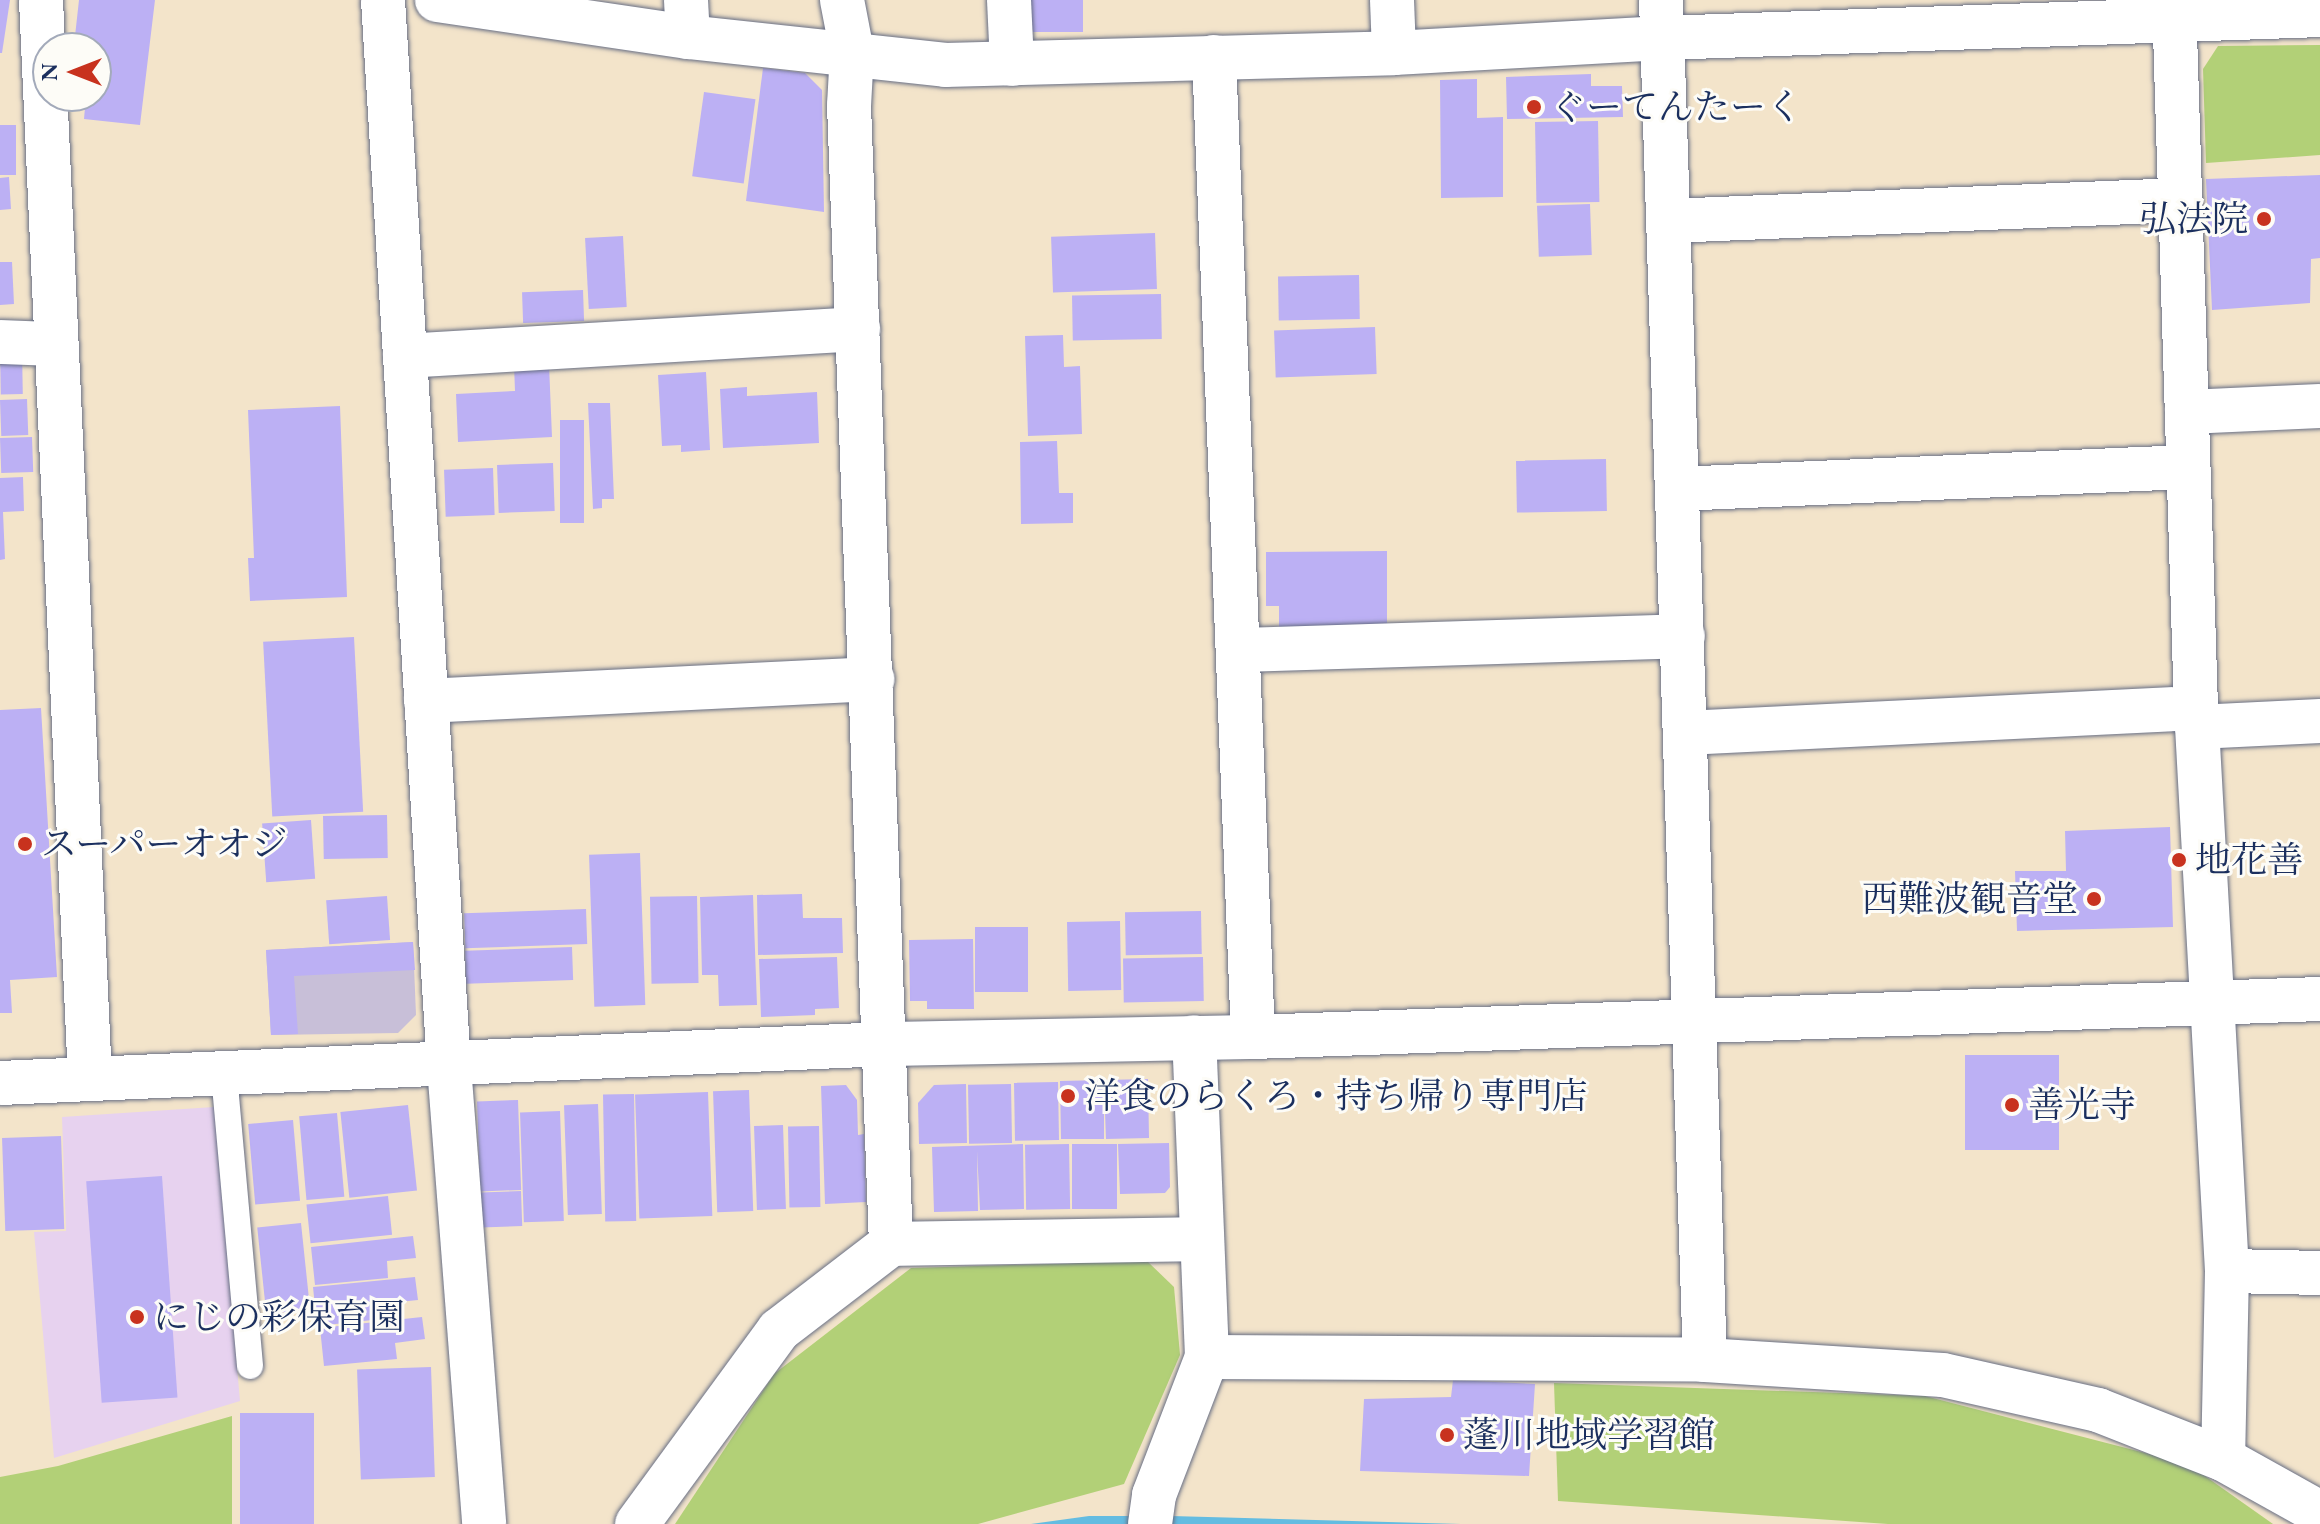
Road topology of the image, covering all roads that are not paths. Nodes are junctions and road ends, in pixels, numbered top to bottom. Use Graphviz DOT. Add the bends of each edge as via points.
graph roads {
  1 [pos="41,0"];
  2 [pos="383,0"];
  3 [pos="437,0"];
  4 [pos="842,0"];
  5 [pos="1009,0"];
  6 [pos="1392,0"];
  7 [pos="2174,11"];
  8 [pos="2320,15"];
  9 [pos="687,18"];
  10 [pos="1662,19"];
  11 [pos="852,52"];
  12 [pos="1394,53"];
  13 [pos="1214,57"];
  14 [pos="1012,64"];
  15 [pos="2181,200"];
  16 [pos="1669,221"];
  17 [pos="858,329"];
  18 [pos="0,342"];
  19 [pos="53,344"];
  20 [pos="405,356"];
  21 [pos="2320,406"];
  22 [pos="2187,412"];
  23 [pos="2188,467"];
  24 [pos="1677,489"];
  25 [pos="1683,636"];
  26 [pos="1240,650"];
  27 [pos="872,679"];
  28 [pos="426,701"];
  29 [pos="2197,717"];
  30 [pos="2320,721"];
  31 [pos="1685,733"];
  32 [pos="2320,999"];
  33 [pos="2212,1003"];
  34 [pos="1694,1021"];
  35 [pos="1194,1037"];
  36 [pos="1253,1037"];
  37 [pos="887,1044"];
  38 [pos="449,1066"];
  39 [pos="224,1074"];
  40 [pos="90,1079"];
  41 [pos="0,1083"];
  42 [pos="1202,1239"];
  43 [pos="891,1244"];
  44 [pos="2227,1271"];
  45 [pos="2320,1273"];
  46 [pos="1207,1357"];
  47 [pos="1705,1360"];
  48 [pos="250,1366"];
  49 [pos="2223,1459"];
  50 [pos="1152,1509"];
  51 [pos="2320,1513"];
  52 [pos="484,1524"];
  53 [pos="637,1524"];
  1 -- 19 [label="street"];
  2 -- 20 [label="street"];
  3 -- 9 [label="street"];
  4 -- 11 [label="street"];
  5 -- 14 [label="street"];
  6 -- 12 [label="street"];
  7 -- 8 [label="street"];
  7 -- 10 [label="street"];
  7 -- 15 [label="street"];
  9 -- 11 [label="street"];
  10 -- 12 [label="street"];
  10 -- 16 [label="street"];
  11 -- 14 [label="street" via="945,65"];
  11 -- 17 [label="street" via="849,105"];
  12 -- 13 [label="street"];
  13 -- 14 [label="street"];
  13 -- 26 [label="street"];
  15 -- 16 [label="street"];
  15 -- 22 [label="street"];
  16 -- 24 [label="street"];
  17 -- 20 [label="street"];
  17 -- 27 [label="street"];
  18 -- 19 [label="street"];
  19 -- 40 [label="street"];
  20 -- 28 [label="street"];
  21 -- 22 [label="street"];
  22 -- 23 [label="street"];
  23 -- 24 [label="street"];
  23 -- 29 [label="street"];
  24 -- 25 [label="street"];
  25 -- 26 [label="street"];
  25 -- 31 [label="street"];
  26 -- 36 [label="street"];
  27 -- 28 [label="street"];
  27 -- 37 [label="street"];
  28 -- 38 [label="street"];
  29 -- 30 [label="street"];
  29 -- 31 [label="street"];
  29 -- 33 [label="street"];
  31 -- 34 [label="street"];
  32 -- 33 [label="street"];
  33 -- 34 [label="street"];
  33 -- 44 [label="street"];
  34 -- 36 [label="street"];
  34 -- 47 [label="street"];
  35 -- 36 [label="street"];
  35 -- 37 [label="street"];
  35 -- 42 [label="street"];
  37 -- 38 [label="street"];
  37 -- 43 [label="street"];
  38 -- 39 [label="street"];
  38 -- 52 [label="street"];
  39 -- 40 [label="street"];
  39 -- 48 [label="lane"];
  40 -- 41 [label="street"];
  42 -- 43 [label="street"];
  42 -- 46 [label="street"];
  43 -- 53 [label="street" via="779,1330"];
  44 -- 45 [label="street"];
  44 -- 49 [label="street"];
  46 -- 47 [label="street"];
  46 -- 50 [label="street"];
  47 -- 49 [label="street" via="1943,1375 2098,1410"];
  49 -- 51 [label="street"];
}
